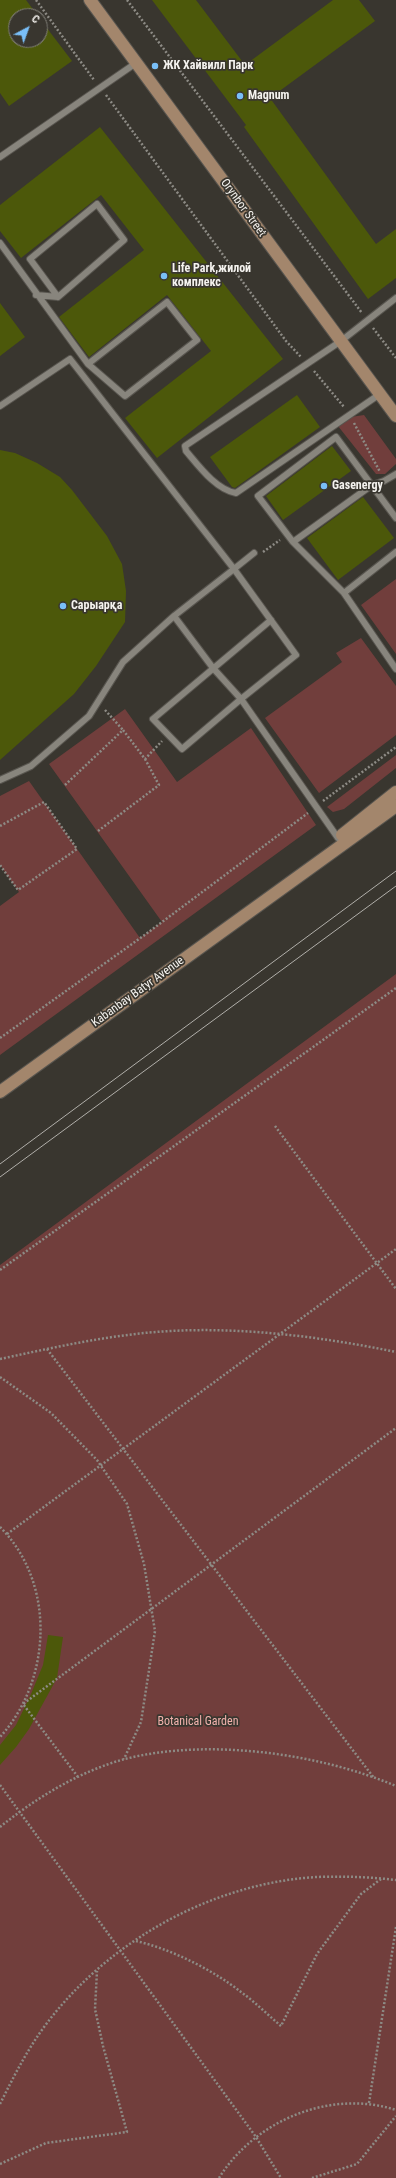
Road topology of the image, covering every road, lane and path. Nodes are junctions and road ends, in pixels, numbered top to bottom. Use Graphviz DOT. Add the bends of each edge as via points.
graph roads {
  1 [pos="36,0"];
  2 [pos="90,0"];
  3 [pos="127,0"];
  4 [pos="136,63"];
  5 [pos="100,88"];
  6 [pos="0,157"];
  7 [pos="0,243"];
  8 [pos="36,295"];
  9 [pos="58,297"];
  10 [pos="396,298"];
  11 [pos="368,320"];
  12 [pos="341,341"];
  13 [pos="396,358"];
  14 [pos="88,364"];
  15 [pos="307,364"];
  16 [pos="380,394"];
  17 [pos="0,406"];
  18 [pos="350,415"];
  19 [pos="396,416"];
  20 [pos="396,474"];
  21 [pos="384,481"];
  22 [pos="372,485"];
  23 [pos="396,518"];
  24 [pos="287,535"];
  25 [pos="292,542"];
  26 [pos="396,552"];
  27 [pos="254,553"];
  28 [pos="234,569"];
  29 [pos="344,593"];
  30 [pos="174,616"];
  31 [pos="271,620"];
  32 [pos="213,668"];
  33 [pos="396,669"];
  34 [pos="241,699"];
  35 [pos="98,702"];
  36 [pos="123,730"];
  37 [pos="168,735"];
  38 [pos="396,747"];
  39 [pos="144,759"];
  40 [pos="0,780"];
  41 [pos="65,785"];
  42 [pos="396,792"];
  43 [pos="396,806"];
  44 [pos="315,807"];
  45 [pos="0,826"];
  46 [pos="98,831"];
  47 [pos="338,838"];
  48 [pos="0,865"];
  49 [pos="276,891"];
  50 [pos="396,988"];
  51 [pos="0,1038"];
  52 [pos="0,1092"];
  53 [pos="276,1126"];
  54 [pos="396,1250"];
  55 [pos="377,1263"];
  56 [pos="0,1270"];
  57 [pos="396,1289"];
  58 [pos="277,1335"];
  59 [pos="47,1349"];
  60 [pos="396,1352"];
  61 [pos="0,1359"];
  62 [pos="0,1377"];
  63 [pos="396,1428"];
  64 [pos="123,1448"];
  65 [pos="100,1465"];
  66 [pos="0,1527"];
  67 [pos="7,1534"];
  68 [pos="212,1564"];
  69 [pos="152,1608"];
  70 [pos="23,1704"];
  71 [pos="0,1737"];
  72 [pos="124,1759"];
  73 [pos="78,1777"];
  74 [pos="374,1778"];
  75 [pos="0,1785"];
  76 [pos="396,1786"];
  77 [pos="20,1811"];
  78 [pos="0,1827"];
  79 [pos="382,1878"];
  80 [pos="396,1880"];
  81 [pos="396,1927"];
  82 [pos="135,1941"];
  83 [pos="120,1951"];
  84 [pos="97,1971"];
  85 [pos="369,2103"];
  86 [pos="0,2104"];
  87 [pos="396,2110"];
  88 [pos="396,2116"];
  89 [pos="256,2137"];
  90 [pos="0,2164"];
  91 [pos="219,2178"];
  92 [pos="281,2178"];
  93 [pos="312,2178"];
  1 -- 5 [label="path"];
  2 -- 4 [label="main road, Orynbor Street"];
  3 -- 11 [label="path"];
  4 -- 5 [label="lane"];
  4 -- 12 [label="main road, Orynbor Street"];
  5 -- 6 [label="lane"];
  5 -- 15 [label="path" via="286,340"];
  7 -- 8 [label="lane"];
  8 -- 9 [label="lane"];
  8 -- 14 [label="lane"];
  9 -- 9 [label="lane" via="124,240 97,204 30,259"];
  10 -- 11 [label="lane"];
  11 -- 12 [label="lane"];
  11 -- 13 [label="path"];
  12 -- 15 [label="lane"];
  12 -- 16 [label="main road, Orynbor Street"];
  14 -- 14 [label="lane" via="125,396 197,340 167,302"];
  15 -- 18 [label="path" via="326,383"];
  15 -- 18 [label="lane" via="185,446 186,451 213,480 230,492 236,493"];
  16 -- 18 [label="lane"];
  16 -- 19 [label="main road, Orynbor Street"];
  17 -- 28 [label="lane" via="70,358"];
  18 -- 21 [label="path"];
  20 -- 21 [label="lane"];
  21 -- 22 [label="lane"];
  22 -- 23 [label="lane"];
  22 -- 24 [label="lane" via="336,437 258,496"];
  22 -- 25 [label="lane"];
  24 -- 25 [label="lane"];
  24 -- 27 [label="path" via="266,552"];
  25 -- 29 [label="lane"];
  26 -- 29 [label="lane"];
  27 -- 28 [label="lane"];
  28 -- 30 [label="lane"];
  28 -- 31 [label="lane"];
  29 -- 33 [label="lane"];
  30 -- 32 [label="lane"];
  30 -- 35 [label="lane" via="122,662"];
  31 -- 32 [label="lane"];
  31 -- 34 [label="lane" via="296,655"];
  32 -- 34 [label="lane"];
  32 -- 37 [label="lane" via="153,719"];
  34 -- 37 [label="lane" via="182,750"];
  34 -- 44 [label="lane"];
  35 -- 36 [label="path"];
  35 -- 40 [label="lane" via="90,716 31,766"];
  36 -- 39 [label="path"];
  36 -- 41 [label="path"];
  37 -- 39 [label="path"];
  38 -- 44 [label="path"];
  39 -- 46 [label="path" via="159,785"];
  42 -- 47 [label="main road, Kabanbay Batyr Avenue"];
  43 -- 49 [label="main road, Kabanbay Batyr Avenue"];
  44 -- 47 [label="lane"];
  44 -- 51 [label="path" via="146,934"];
  45 -- 48 [label="path" via="44,802 76,849 18,890"];
  47 -- 49 [label="main road, Kabanbay Batyr Avenue"];
  49 -- 52 [label="main road, Kabanbay Batyr Avenue"];
  50 -- 56 [label="path"];
  53 -- 55 [label="path"];
  54 -- 55 [label="path"];
  55 -- 57 [label="path"];
  55 -- 58 [label="path"];
  58 -- 59 [label="path" via="229,1331 170,1331 78,1342"];
  58 -- 60 [label="path" via="343,1341"];
  58 -- 64 [label="path"];
  59 -- 61 [label="path"];
  59 -- 64 [label="path"];
  62 -- 65 [label="path" via="52,1413"];
  63 -- 68 [label="path"];
  64 -- 65 [label="path"];
  64 -- 68 [label="path"];
  65 -- 67 [label="path"];
  65 -- 69 [label="path" via="127,1504 144,1564"];
  66 -- 67 [label="path"];
  67 -- 70 [label="path" via="25,1562 37,1595 41,1628 38,1662"];
  68 -- 69 [label="path"];
  68 -- 74 [label="path"];
  69 -- 70 [label="path"];
  69 -- 72 [label="path" via="155,1631 141,1722"];
  70 -- 71 [label="path"];
  70 -- 73 [label="path"];
  72 -- 73 [label="path"];
  72 -- 74 [label="path" via="163,1752 240,1749 312,1760"];
  73 -- 77 [label="path"];
  74 -- 76 [label="path"];
  75 -- 77 [label="path"];
  77 -- 78 [label="path"];
  77 -- 83 [label="path"];
  79 -- 80 [label="path"];
  79 -- 82 [label="path" via="316,1877 231,1894 190,1910"];
  79 -- 82 [label="path" via="361,1894 317,1954 281,2026 241,1991 159,1946"];
  81 -- 85 [label="path"];
  82 -- 83 [label="path"];
  83 -- 84 [label="path"];
  83 -- 89 [label="path"];
  84 -- 86 [label="path" via="80,1986 48,2023 20,2063"];
  84 -- 90 [label="path" via="95,2009 127,2132 46,2143 8,2158"];
  85 -- 87 [label="path"];
  85 -- 89 [label="path" via="334,2104 297,2114"];
  88 -- 93 [label="path" via="357,2164"];
  89 -- 91 [label="path" via="236,2156"];
  89 -- 92 [label="path"];
}
